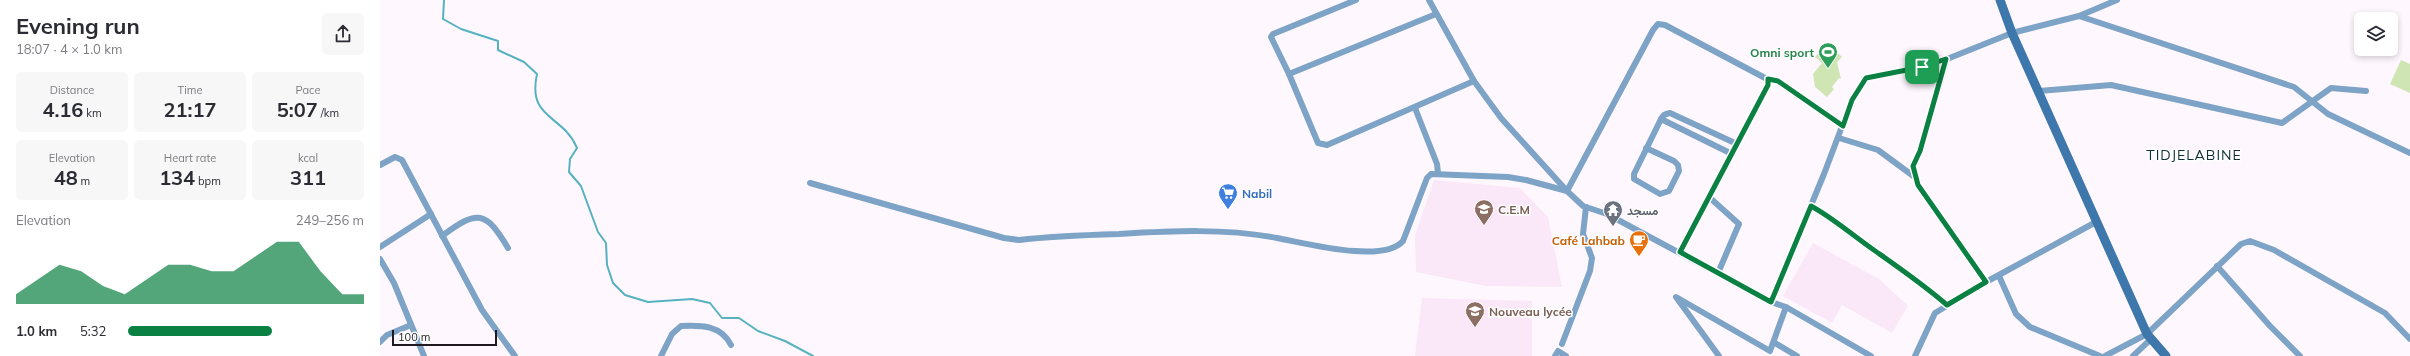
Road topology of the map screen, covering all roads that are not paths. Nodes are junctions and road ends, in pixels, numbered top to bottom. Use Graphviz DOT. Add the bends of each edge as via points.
graph roads {
  1 [pos="1356,0"];
  2 [pos="1429,0"];
  3 [pos="2000,0"];
  4 [pos="2116,0"];
  5 [pos="1436,14"];
  6 [pos="2079,16"];
  7 [pos="2012,33"];
  8 [pos="1946,59"];
  9 [pos="1289,74"];
  10 [pos="1768,79"];
  11 [pos="1474,81"];
  12 [pos="2038,91"];
  13 [pos="2366,91"];
  14 [pos="2314,100"];
  15 [pos="1415,108"];
  16 [pos="1661,119"];
  17 [pos="1843,126"];
  18 [pos="1839,138"];
  19 [pos="1737,144"];
  20 [pos="1646,148"];
  21 [pos="2410,153"];
  22 [pos="1732,154"];
  23 [pos="380,166"];
  24 [pos="1438,173"];
  25 [pos="1916,178"];
  26 [pos="810,183"];
  27 [pos="1567,191"];
  28 [pos="1709,197"];
  29 [pos="1811,206"];
  30 [pos="1586,207"];
  31 [pos="431,214"];
  32 [pos="2096,222"];
  33 [pos="442,236"];
  34 [pos="380,247"];
  35 [pos="508,248"];
  36 [pos="1680,252"];
  37 [pos="380,259"];
  38 [pos="2217,266"];
  39 [pos="1718,273"];
  40 [pos="1999,276"];
  41 [pos="1986,282"];
  42 [pos="1771,302"];
  43 [pos="1947,305"];
  44 [pos="1786,307"];
  45 [pos="411,325"];
  46 [pos="2149,336"];
  47 [pos="2410,339"];
  48 [pos="380,342"];
  49 [pos="1775,342"];
  50 [pos="1562,344"];
  51 [pos="731,345"];
  52 [pos="424,356"];
  53 [pos="515,356"];
  54 [pos="661,356"];
  55 [pos="1554,356"];
  56 [pos="1566,356"];
  57 [pos="1719,356"];
  58 [pos="1797,356"];
  59 [pos="1871,356"];
  60 [pos="1915,356"];
  61 [pos="2100,356"];
  62 [pos="2105,356"];
  63 [pos="2133,356"];
  64 [pos="2166,356"];
  65 [pos="2300,356"];
  1 -- 9 [label="street" via="1273,34 1272,42"];
  2 -- 5 [label="street"];
  3 -- 7 [label="main road"];
  4 -- 6 [label="street"];
  5 -- 9 [label="street"];
  5 -- 11 [label="street"];
  6 -- 7 [label="street"];
  6 -- 14 [label="street" via="2294,87"];
  7 -- 8 [label="street"];
  7 -- 12 [label="main road"];
  8 -- 17 [label="street" via="1922,67 1866,78 1852,100"];
  8 -- 25 [label="street" via="1920,151 1913,166"];
  9 -- 15 [label="street" via="1318,143 1322,146"];
  10 -- 17 [label="street" via="1778,81"];
  10 -- 19 [label="street" via="1768,85"];
  10 -- 27 [label="street" via="1665,25 1658,24"];
  11 -- 15 [label="street"];
  11 -- 27 [label="street" via="1501,118"];
  12 -- 14 [label="street" via="2111,85 2282,123"];
  12 -- 32 [label="main road"];
  13 -- 14 [label="street" via="2331,88"];
  14 -- 21 [label="street" via="2328,114"];
  15 -- 24 [label="street" via="1437,164"];
  16 -- 19 [label="street" via="1670,113"];
  16 -- 20 [label="street"];
  16 -- 22 [label="street"];
  17 -- 18 [label="street"];
  18 -- 25 [label="street" via="1878,150"];
  18 -- 29 [label="street"];
  19 -- 22 [label="street"];
  20 -- 20 [label="street" via="1634,179 1660,194 1665,194 1679,170 1678,165"];
  22 -- 28 [label="street"];
  23 -- 31 [label="street" via="395,157 402,160"];
  24 -- 26 [label="street" via="1427,178 1403,241 1398,247 1379,252 1270,237 1170,231 1020,240 1004,238"];
  24 -- 27 [label="street" via="1508,177"];
  25 -- 41 [label="street" via="1945,226"];
  27 -- 30 [label="street"];
  28 -- 36 [label="street"];
  28 -- 39 [label="street" via="1739,224"];
  29 -- 42 [label="street"];
  29 -- 43 [label="street" via="1832,218 1922,283"];
  30 -- 36 [label="street" via="1607,214"];
  30 -- 50 [label="street" via="1583,234 1592,258 1590,272"];
  31 -- 33 [label="street"];
  31 -- 34 [label="street"];
  32 -- 40 [label="street"];
  32 -- 46 [label="main road"];
  33 -- 35 [label="street" via="466,220 482,217 495,227"];
  33 -- 53 [label="street" via="482,310"];
  36 -- 39 [label="street"];
  37 -- 45 [label="street" via="394,284"];
  38 -- 46 [label="street"];
  38 -- 47 [label="street" via="2241,244 2250,241 2260,243 2385,313"];
  38 -- 65 [label="street"];
  39 -- 42 [label="street"];
  40 -- 41 [label="street"];
  40 -- 61 [label="street" via="2016,314 2030,327"];
  41 -- 43 [label="street"];
  42 -- 44 [label="street"];
  43 -- 60 [label="street" via="1935,313"];
  44 -- 49 [label="street"];
  44 -- 59 [label="street"];
  45 -- 48 [label="street" via="387,335"];
  45 -- 52 [label="street"];
  46 -- 62 [label="street"];
  46 -- 63 [label="street"];
  46 -- 64 [label="main road"];
  49 -- 57 [label="street" via="1770,351 1676,297"];
  49 -- 58 [label="street"];
  51 -- 54 [label="street" via="727,337 713,328 681,326 672,334"];
  55 -- 56 [label="street" via="1558,351"];
}
